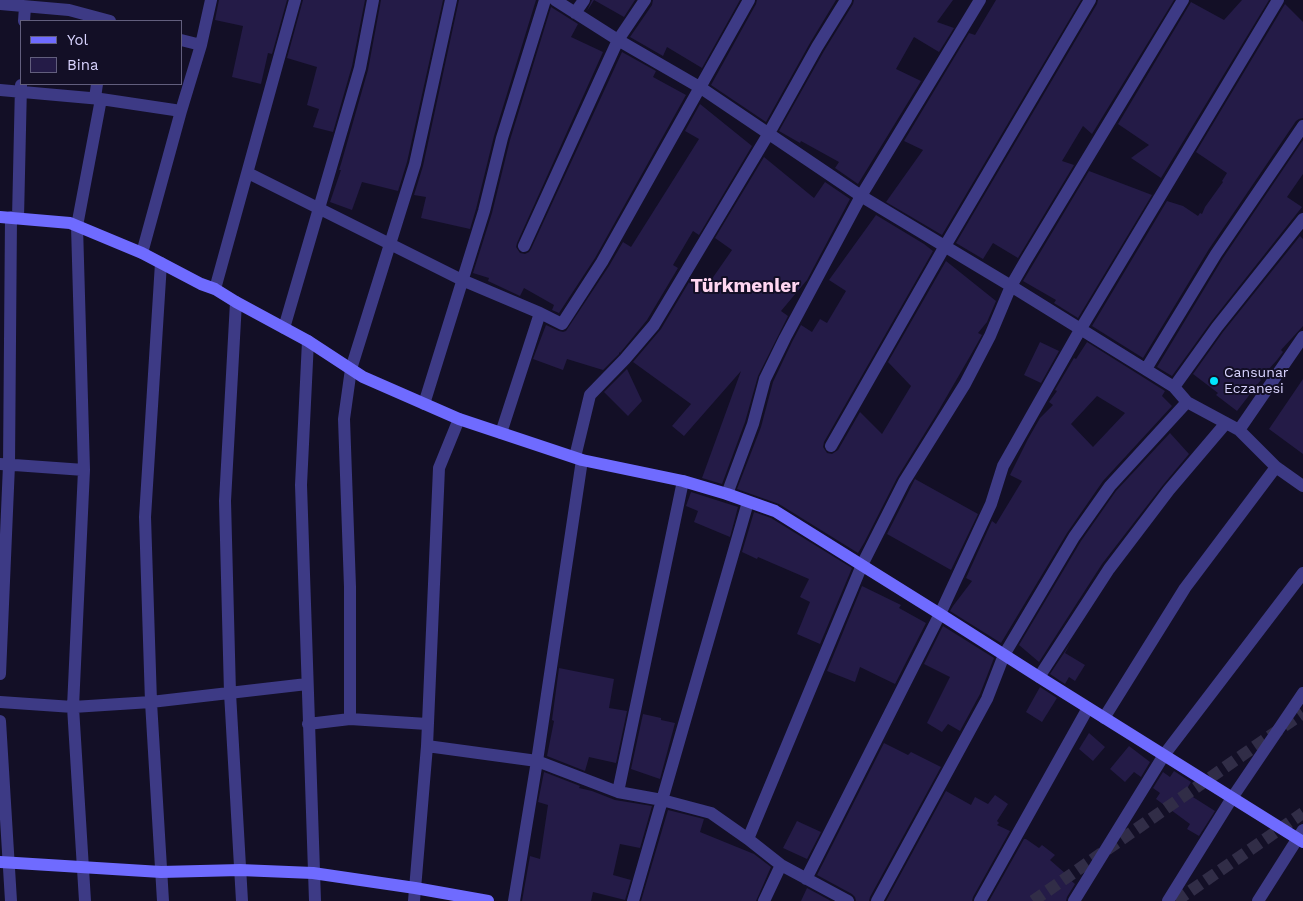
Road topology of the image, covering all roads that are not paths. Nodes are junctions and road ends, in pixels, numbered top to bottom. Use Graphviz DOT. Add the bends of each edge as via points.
graph roads {
  1 [pos="211,0"];
  2 [pos="295,0"];
  3 [pos="373,0"];
  4 [pos="451,0"];
  5 [pos="545,0"];
  6 [pos="555,0"];
  7 [pos="584,0"];
  8 [pos="645,0"];
  9 [pos="750,0"];
  10 [pos="846,0"];
  11 [pos="980,0"];
  12 [pos="1090,0"];
  13 [pos="1183,0"];
  14 [pos="1278,0"];
  15 [pos="0,4"];
  16 [pos="69,5"];
  17 [pos="25,6"];
  18 [pos="575,13"];
  19 [pos="24,20"];
  20 [pos="105,20"];
  21 [pos="182,40"];
  22 [pos="618,40"];
  23 [pos="201,46"];
  24 [pos="97,85"];
  25 [pos="21,88"];
  26 [pos="701,88"];
  27 [pos="0,90"];
  28 [pos="98,99"];
  29 [pos="182,111"];
  30 [pos="1303,126"];
  31 [pos="769,133"];
  32 [pos="248,173"];
  33 [pos="861,196"];
  34 [pos="319,208"];
  35 [pos="10,217"];
  36 [pos="1303,219"];
  37 [pos="77,226"];
  38 [pos="389,244"];
  39 [pos="524,246"];
  40 [pos="945,246"];
  41 [pos="142,253"];
  42 [pos="161,263"];
  43 [pos="462,280"];
  44 [pos="1011,286"];
  45 [pos="216,289"];
  46 [pos="236,302"];
  47 [pos="540,313"];
  48 [pos="284,328"];
  49 [pos="1080,330"];
  50 [pos="1303,337"];
  51 [pos="308,341"];
  52 [pos="351,369"];
  53 [pos="1146,369"];
  54 [pos="1174,387"];
  55 [pos="1188,402"];
  56 [pos="424,404"];
  57 [pos="459,419"];
  58 [pos="1226,423"];
  59 [pos="1239,430"];
  60 [pos="501,432"];
  61 [pos="831,446"];
  62 [pos="579,458"];
  63 [pos="4,464"];
  64 [pos="1276,467"];
  65 [pos="84,470"];
  66 [pos="683,481"];
  67 [pos="1303,486"];
  68 [pos="727,494"];
  69 [pos="748,502"];
  70 [pos="862,565"];
  71 [pos="1303,573"];
  72 [pos="940,614"];
  73 [pos="1004,656"];
  74 [pos="0,674"];
  75 [pos="1039,678"];
  76 [pos="307,684"];
  77 [pos="230,693"];
  78 [pos="1303,693"];
  79 [pos="0,702"];
  80 [pos="151,702"];
  81 [pos="73,708"];
  82 [pos="1088,708"];
  83 [pos="1104,718"];
  84 [pos="350,719"];
  85 [pos="0,721"];
  86 [pos="308,724"];
  87 [pos="428,724"];
  88 [pos="427,746"];
  89 [pos="1164,755"];
  90 [pos="537,761"];
  91 [pos="618,792"];
  92 [pos="1232,798"];
  93 [pos="662,800"];
  94 [pos="1301,837"];
  95 [pos="748,838"];
  96 [pos="5,862"];
  97 [pos="781,865"];
  98 [pos="84,868"];
  99 [pos="240,870"];
  100 [pos="161,872"];
  101 [pos="314,873"];
  102 [pos="806,879"];
  103 [pos="415,888"];
  104 [pos="11,901"];
  105 [pos="86,901"];
  106 [pos="163,901"];
  107 [pos="242,901"];
  108 [pos="315,901"];
  109 [pos="414,901"];
  110 [pos="488,901"];
  111 [pos="514,901"];
  112 [pos="633,901"];
  113 [pos="764,901"];
  114 [pos="848,901"];
  115 [pos="877,901"];
  116 [pos="980,901"];
  117 [pos="1074,901"];
  118 [pos="1168,901"];
  119 [pos="1258,901"];
  1 -- 23 [label="street"];
  2 -- 32 [label="street"];
  3 -- 34 [label="street" via="360,68"];
  4 -- 38 [label="street" via="415,164"];
  5 -- 43 [label="street"];
  6 -- 18 [label="street"];
  7 -- 18 [label="street"];
  8 -- 22 [label="street"];
  9 -- 26 [label="street"];
  10 -- 31 [label="street"];
  11 -- 33 [label="street"];
  12 -- 40 [label="street"];
  13 -- 44 [label="street"];
  14 -- 49 [label="street"];
  15 -- 17 [label="street"];
  16 -- 17 [label="street"];
  16 -- 20 [label="street"];
  17 -- 19 [label="street"];
  18 -- 22 [label="street"];
  21 -- 23 [label="street"];
  22 -- 26 [label="street"];
  22 -- 39 [label="street"];
  23 -- 29 [label="street"];
  24 -- 28 [label="street"];
  25 -- 27 [label="street"];
  25 -- 28 [label="street"];
  25 -- 35 [label="street"];
  26 -- 31 [label="street"];
  26 -- 47 [label="street" via="602,262 562,324"];
  28 -- 29 [label="street"];
  28 -- 37 [label="street"];
  29 -- 41 [label="street"];
  30 -- 53 [label="street" via="1216,254"];
  31 -- 33 [label="street"];
  31 -- 62 [label="street" via="654,325 590,395"];
  32 -- 34 [label="street"];
  32 -- 45 [label="street"];
  33 -- 40 [label="street"];
  33 -- 68 [label="street" via="766,379"];
  34 -- 38 [label="street"];
  34 -- 48 [label="street"];
  35 -- 37 [label="street"];
  35 -- 63 [label="street"];
  36 -- 54 [label="street" via="1216,327"];
  37 -- 41 [label="street"];
  37 -- 65 [label="street"];
  38 -- 43 [label="street"];
  38 -- 52 [label="street"];
  40 -- 44 [label="street"];
  40 -- 61 [label="street"];
  41 -- 42 [label="street"];
  42 -- 45 [label="street"];
  42 -- 80 [label="street" via="145,518"];
  43 -- 47 [label="street"];
  43 -- 56 [label="street"];
  44 -- 49 [label="street"];
  44 -- 70 [label="street" via="965,384 904,482"];
  45 -- 46 [label="street"];
  46 -- 48 [label="street"];
  46 -- 77 [label="street" via="225,501"];
  47 -- 60 [label="street"];
  48 -- 51 [label="street"];
  49 -- 53 [label="street"];
  49 -- 72 [label="street" via="1003,466 991,504"];
  50 -- 59 [label="street"];
  51 -- 52 [label="street"];
  51 -- 76 [label="street" via="301,485"];
  52 -- 56 [label="street"];
  52 -- 84 [label="street" via="344,418 350,587"];
  53 -- 54 [label="street"];
  54 -- 55 [label="street"];
  55 -- 58 [label="street"];
  55 -- 73 [label="street" via="1110,486 1074,537"];
  56 -- 57 [label="street"];
  57 -- 60 [label="street"];
  57 -- 87 [label="street" via="439,468"];
  58 -- 59 [label="street"];
  58 -- 75 [label="street" via="1109,568"];
  59 -- 64 [label="street"];
  60 -- 62 [label="street"];
  62 -- 66 [label="street"];
  62 -- 90 [label="street"];
  63 -- 65 [label="street"];
  63 -- 74 [label="street"];
  64 -- 67 [label="street"];
  64 -- 83 [label="street" via="1186,588"];
  65 -- 81 [label="street"];
  66 -- 68 [label="street"];
  66 -- 91 [label="street"];
  68 -- 69 [label="street"];
  69 -- 70 [label="street" via="775,511"];
  69 -- 93 [label="street"];
  70 -- 72 [label="street"];
  70 -- 95 [label="street"];
  71 -- 89 [label="street"];
  72 -- 73 [label="street"];
  72 -- 102 [label="street"];
  73 -- 75 [label="street"];
  73 -- 115 [label="street" via="987,699"];
  75 -- 82 [label="street"];
  76 -- 77 [label="street"];
  76 -- 86 [label="street"];
  77 -- 80 [label="street"];
  77 -- 99 [label="street"];
  78 -- 92 [label="street"];
  79 -- 81 [label="street"];
  80 -- 81 [label="street"];
  80 -- 100 [label="street"];
  81 -- 98 [label="street"];
  82 -- 83 [label="street"];
  82 -- 116 [label="street"];
  83 -- 89 [label="street"];
  84 -- 86 [label="street"];
  84 -- 87 [label="street"];
  85 -- 96 [label="street"];
  86 -- 101 [label="street"];
  87 -- 88 [label="street"];
  88 -- 90 [label="street"];
  88 -- 103 [label="street"];
  89 -- 92 [label="street"];
  89 -- 117 [label="street"];
  90 -- 91 [label="street"];
  90 -- 111 [label="street"];
  91 -- 93 [label="street"];
  92 -- 94 [label="street"];
  92 -- 118 [label="street"];
  93 -- 95 [label="street" via="711,813"];
  93 -- 112 [label="street"];
  94 -- 119 [label="street"];
  95 -- 97 [label="street"];
  96 -- 98 [label="street"];
  96 -- 104 [label="street"];
  97 -- 102 [label="street"];
  97 -- 113 [label="street"];
  98 -- 100 [label="street"];
  98 -- 105 [label="street"];
  99 -- 100 [label="street"];
  99 -- 101 [label="street"];
  99 -- 107 [label="street"];
  100 -- 106 [label="street"];
  101 -- 103 [label="street"];
  101 -- 108 [label="street"];
  102 -- 114 [label="street"];
  103 -- 109 [label="street"];
  103 -- 110 [label="street"];
}
